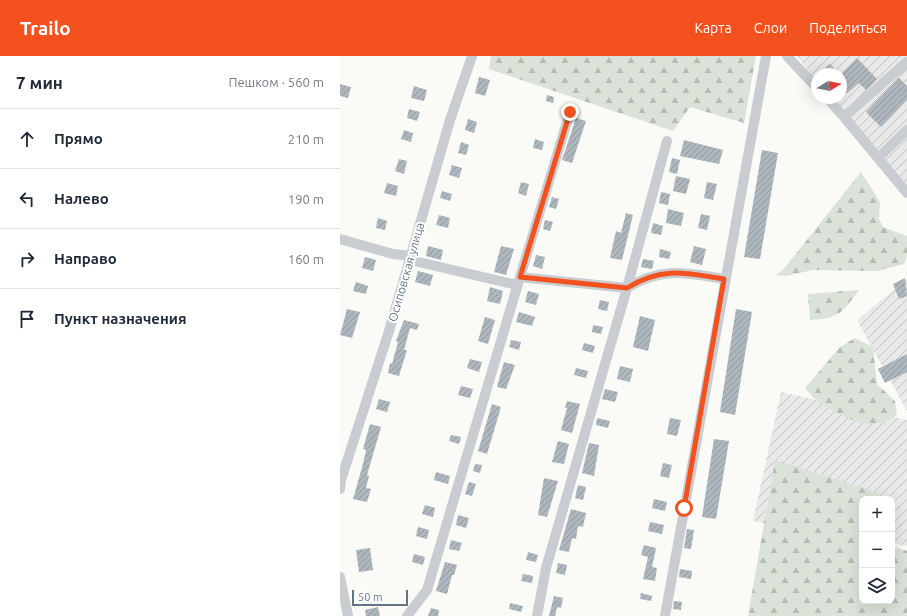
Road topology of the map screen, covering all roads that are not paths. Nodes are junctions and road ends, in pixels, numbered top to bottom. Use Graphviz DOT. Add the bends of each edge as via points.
graph roads {
  1 [pos="472,56"];
  2 [pos="766,56"];
  3 [pos="787,56"];
  4 [pos="907,62"];
  5 [pos="811,82"];
  6 [pos="832,104"];
  7 [pos="570,112"];
  8 [pos="844,117"];
  9 [pos="907,130"];
  10 [pos="666,141"];
  11 [pos="878,158"];
  12 [pos="905,188"];
  13 [pos="340,239"];
  14 [pos="410,258"];
  15 [pos="724,279"];
  16 [pos="518,281"];
  17 [pos="627,288"];
  18 [pos="340,488"];
  19 [pos="340,577"];
  20 [pos="348,616"];
  21 [pos="407,616"];
  22 [pos="537,616"];
  23 [pos="665,616"];
  1 -- 14 [label="street, Осиповская улица" via="450,120"];
  2 -- 15 [label="street"];
  3 -- 5 [label="street"];
  4 -- 8 [label="street"];
  6 -- 8 [label="street"];
  7 -- 16 [label="street"];
  8 -- 11 [label="street"];
  9 -- 11 [label="street"];
  10 -- 17 [label="street"];
  11 -- 12 [label="street"];
  13 -- 14 [label="street"];
  14 -- 16 [label="street"];
  14 -- 18 [label="street, Осиповская улица"];
  15 -- 17 [label="street" via="676,272 641,280"];
  15 -- 23 [label="street"];
  16 -- 17 [label="street"];
  16 -- 21 [label="street" via="428,590"];
  17 -- 22 [label="street" via="546,568"];
  19 -- 20 [label="street"];
}
